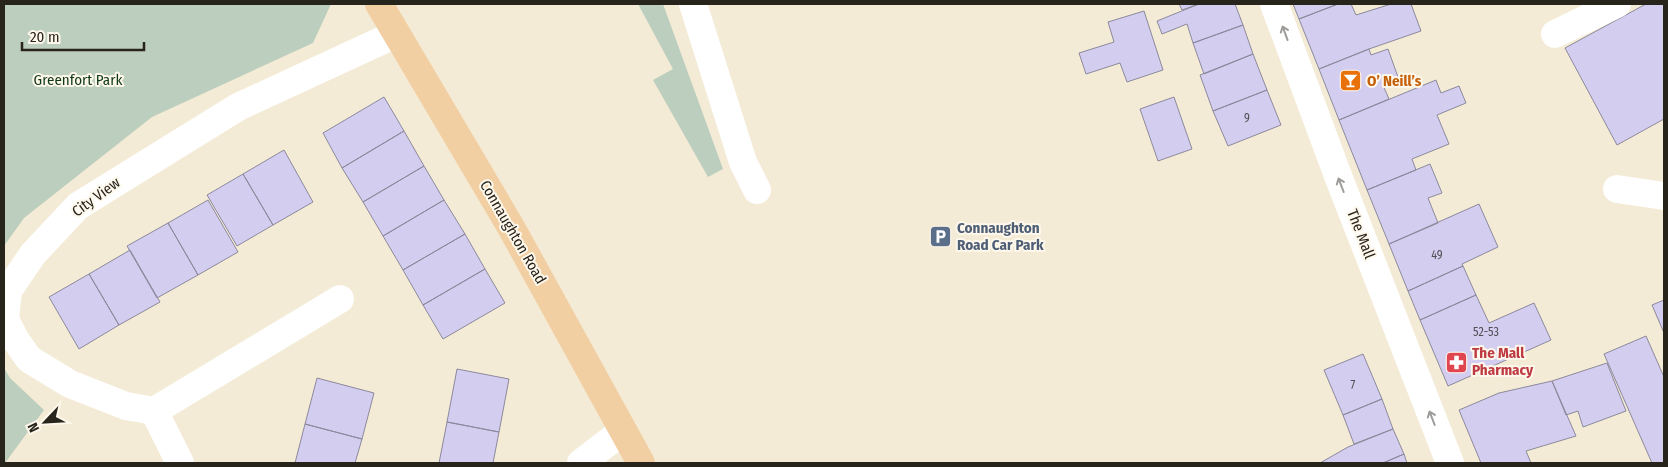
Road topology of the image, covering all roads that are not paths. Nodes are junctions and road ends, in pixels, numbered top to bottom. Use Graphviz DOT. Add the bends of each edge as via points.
graph roads {
  1 [pos="379,4"];
  2 [pos="694,4"];
  3 [pos="1274,4"];
  4 [pos="1618,4"];
  5 [pos="396,34"];
  6 [pos="1555,34"];
  7 [pos="1617,189"];
  8 [pos="757,190"];
  9 [pos="1664,196"];
  10 [pos="340,299"];
  11 [pos="5,319"];
  12 [pos="154,411"];
  13 [pos="623,431"];
  14 [pos="180,463"];
  15 [pos="581,463"];
  16 [pos="641,463"];
  17 [pos="1450,463"];
  1 -- 5 [label="main road, Connaughton Road"];
  2 -- 8 [label="street" via="743,162"];
  17 -- 3 [label="street, The Mall, one-way"];
  4 -- 6 [label="street"];
  5 -- 11 [label="street, City View" via="238,107 78,206 33,254 8,291"];
  5 -- 13 [label="main road, Connaughton Road" via="512,229"];
  7 -- 9 [label="street"];
  10 -- 12 [label="street"];
  11 -- 12 [label="street, City View" via="30,359 70,384 126,406"];
  12 -- 14 [label="street"];
  13 -- 15 [label="street"];
  13 -- 16 [label="main road, Connaughton Road"];
}
